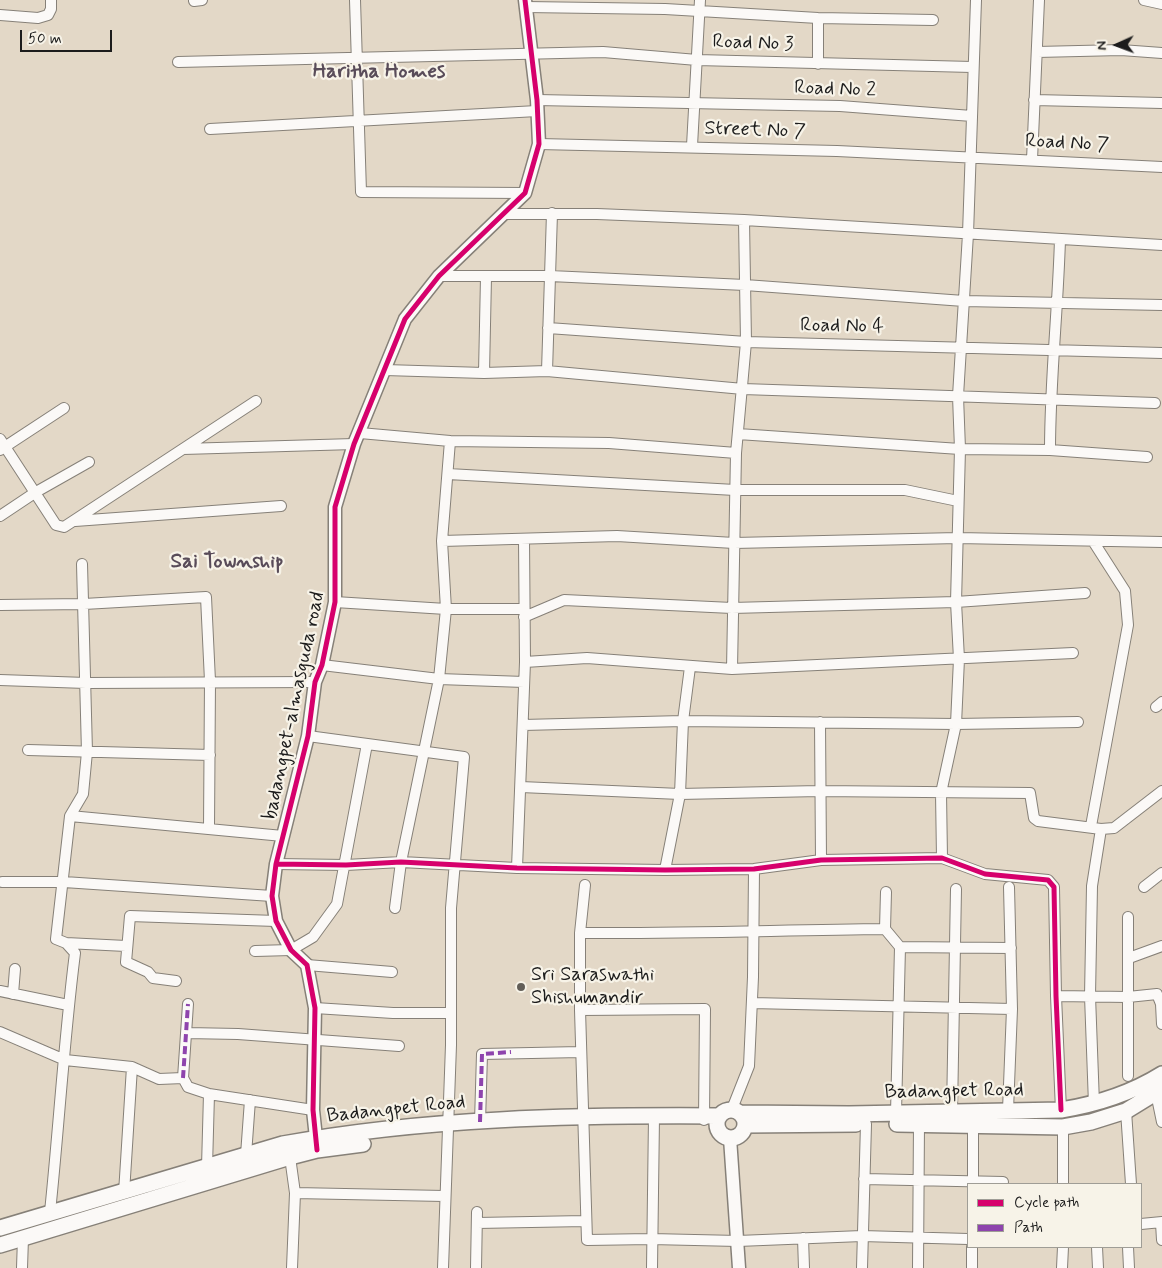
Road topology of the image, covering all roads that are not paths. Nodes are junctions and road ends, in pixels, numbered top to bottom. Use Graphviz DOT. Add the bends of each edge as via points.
graph roads {
  1 [pos="51,0"];
  2 [pos="202,0"];
  3 [pos="355,0"];
  4 [pos="700,0"];
  5 [pos="976,0"];
  6 [pos="1039,0"];
  7 [pos="1144,0"];
  8 [pos="194,1"];
  9 [pos="525,4"];
  10 [pos="1162,4"];
  11 [pos="700,12"];
  12 [pos="0,15"];
  13 [pos="818,18"];
  14 [pos="933,20"];
  15 [pos="1037,52"];
  16 [pos="532,53"];
  17 [pos="1162,53"];
  18 [pos="356,57"];
  19 [pos="697,60"];
  20 [pos="178,62"];
  21 [pos="818,64"];
  22 [pos="972,67"];
  23 [pos="1034,100"];
  24 [pos="1162,103"];
  25 [pos="696,104"];
  26 [pos="537,105"];
  27 [pos="972,116"];
  28 [pos="358,120"];
  29 [pos="210,129"];
  30 [pos="538,144"];
  31 [pos="692,146"];
  32 [pos="970,159"];
  33 [pos="1032,160"];
  34 [pos="1162,167"];
  35 [pos="525,193"];
  36 [pos="552,213"];
  37 [pos="503,214"];
  38 [pos="744,220"];
  39 [pos="968,234"];
  40 [pos="1060,238"];
  41 [pos="1162,245"];
  42 [pos="439,276"];
  43 [pos="550,276"];
  44 [pos="486,277"];
  45 [pos="745,285"];
  46 [pos="964,301"];
  47 [pos="1058,302"];
  48 [pos="1162,305"];
  49 [pos="548,328"];
  50 [pos="746,342"];
  51 [pos="960,346"];
  52 [pos="1053,352"];
  53 [pos="1162,353"];
  54 [pos="385,370"];
  55 [pos="547,372"];
  56 [pos="484,373"];
  57 [pos="743,389"];
  58 [pos="958,396"];
  59 [pos="1050,400"];
  60 [pos="256,401"];
  61 [pos="1155,403"];
  62 [pos="64,408"];
  63 [pos="738,434"];
  64 [pos="357,439"];
  65 [pos="450,441"];
  66 [pos="1,445"];
  67 [pos="960,449"];
  68 [pos="182,450"];
  69 [pos="1050,450"];
  70 [pos="736,452"];
  71 [pos="1147,457"];
  72 [pos="89,462"];
  73 [pos="448,474"];
  74 [pos="736,490"];
  75 [pos="36,492"];
  76 [pos="958,501"];
  77 [pos="281,506"];
  78 [pos="0,516"];
  79 [pos="74,520"];
  80 [pos="958,538"];
  81 [pos="524,539"];
  82 [pos="442,541"];
  83 [pos="1093,541"];
  84 [pos="1162,542"];
  85 [pos="734,543"];
  86 [pos="82,564"];
  87 [pos="1085,593"];
  88 [pos="334,602"];
  89 [pos="956,602"];
  90 [pos="84,604"];
  91 [pos="0,605"];
  92 [pos="732,608"];
  93 [pos="446,609"];
  94 [pos="524,613"];
  95 [pos="1073,653"];
  96 [pos="959,659"];
  97 [pos="524,662"];
  98 [pos="322,664"];
  99 [pos="690,667"];
  100 [pos="732,669"];
  101 [pos="439,679"];
  102 [pos="0,680"];
  103 [pos="210,681"];
  104 [pos="315,682"];
  105 [pos="524,682"];
  106 [pos="86,683"];
  107 [pos="683,721"];
  108 [pos="820,722"];
  109 [pos="1078,722"];
  110 [pos="956,724"];
  111 [pos="523,725"];
  112 [pos="308,736"];
  113 [pos="367,744"];
  114 [pos="28,750"];
  115 [pos="426,751"];
  116 [pos="86,752"];
  117 [pos="210,755"];
  118 [pos="521,787"];
  119 [pos="1162,790"];
  120 [pos="819,791"];
  121 [pos="941,793"];
  122 [pos="680,794"];
  123 [pos="70,816"];
  124 [pos="209,828"];
  125 [pos="1096,828"];
  126 [pos="283,836"];
  127 [pos="942,858"];
  128 [pos="820,860"];
  129 [pos="401,862"];
  130 [pos="276,864"];
  131 [pos="346,865"];
  132 [pos="453,866"];
  133 [pos="517,868"];
  134 [pos="754,868"];
  135 [pos="666,870"];
  136 [pos="1162,873"];
  137 [pos="2,882"];
  138 [pos="64,882"];
  139 [pos="585,885"];
  140 [pos="1009,887"];
  141 [pos="1144,887"];
  142 [pos="956,889"];
  143 [pos="886,892"];
  144 [pos="272,896"];
  145 [pos="395,908"];
  146 [pos="1128,917"];
  147 [pos="276,921"];
  148 [pos="754,930"];
  149 [pos="885,930"];
  150 [pos="580,933"];
  151 [pos="66,943"];
  152 [pos="126,946"];
  153 [pos="1162,946"];
  154 [pos="900,947"];
  155 [pos="954,948"];
  156 [pos="1011,948"];
  157 [pos="291,950"];
  158 [pos="255,951"];
  159 [pos="1129,958"];
  160 [pos="307,965"];
  161 [pos="15,969"];
  162 [pos="392,972"];
  163 [pos="176,980"];
  164 [pos="0,991"];
  165 [pos="13,994"];
  166 [pos="1056,996"];
  167 [pos="1090,996"];
  168 [pos="1128,997"];
  169 [pos="752,1003"];
  170 [pos="188,1004"];
  171 [pos="68,1005"];
  172 [pos="315,1008"];
  173 [pos="900,1008"];
  174 [pos="955,1008"];
  175 [pos="1012,1009"];
  176 [pos="580,1010"];
  177 [pos="450,1013"];
  178 [pos="1162,1024"];
  179 [pos="0,1032"];
  180 [pos="187,1033"];
  181 [pos="313,1039"];
  182 [pos="400,1046"];
  183 [pos="581,1052"];
  184 [pos="65,1060"];
  185 [pos="132,1067"];
  186 [pos="1162,1074"];
  187 [pos="1128,1076"];
  188 [pos="183,1078"];
  189 [pos="1159,1091"];
  190 [pos="209,1094"];
  191 [pos="250,1100"];
  192 [pos="1094,1104"];
  193 [pos="313,1110"];
  194 [pos="1008,1110"];
  195 [pos="1061,1110"];
  196 [pos="1126,1111"];
  197 [pos="952,1112"];
  198 [pos="896,1113"];
  199 [pos="723,1118"];
  200 [pos="654,1120"];
  201 [pos="480,1122"];
  202 [pos="582,1122"];
  203 [pos="1162,1122"];
  204 [pos="919,1123"];
  205 [pos="866,1124"];
  206 [pos="973,1124"];
  207 [pos="1063,1127"];
  208 [pos="447,1128"];
  209 [pos="730,1138"];
  210 [pos="316,1144"];
  211 [pos="246,1155"];
  212 [pos="290,1157"];
  213 [pos="207,1167"];
  214 [pos="864,1179"];
  215 [pos="920,1180"];
  216 [pos="1003,1182"];
  217 [pos="973,1183"];
  218 [pos="1063,1183"];
  219 [pos="1131,1183"];
  220 [pos="124,1192"];
  221 [pos="295,1193"];
  222 [pos="444,1196"];
  223 [pos="50,1212"];
  224 [pos="477,1212"];
  225 [pos="585,1221"];
  226 [pos="477,1223"];
  227 [pos="1162,1223"];
  228 [pos="1142,1224"];
  229 [pos="0,1228"];
  230 [pos="862,1236"];
  231 [pos="22,1238"];
  232 [pos="803,1238"];
  233 [pos="651,1239"];
  234 [pos="919,1239"];
  235 [pos="967,1239"];
  236 [pos="1162,1240"];
  237 [pos="738,1241"];
  238 [pos="0,1244"];
  239 [pos="972,1248"];
  240 [pos="1063,1248"];
  241 [pos="1097,1248"];
  242 [pos="1128,1248"];
  243 [pos="22,1268"];
  244 [pos="292,1268"];
  245 [pos="442,1268"];
  246 [pos="476,1268"];
  247 [pos="652,1268"];
  248 [pos="739,1268"];
  249 [pos="804,1268"];
  250 [pos="862,1268"];
  251 [pos="918,1268"];
  252 [pos="972,1268"];
  253 [pos="1062,1268"];
  254 [pos="1098,1268"];
  255 [pos="1129,1268"];
  1 -- 12 [label="street" via="48,15 38,18"];
  2 -- 8 [label="street"];
  3 -- 18 [label="street"];
  4 -- 11 [label="street"];
  5 -- 22 [label="street"];
  6 -- 15 [label="street"];
  7 -- 10 [label="street"];
  9 -- 11 [label="street"];
  9 -- 16 [label="street"];
  11 -- 13 [label="street"];
  11 -- 19 [label="street"];
  13 -- 14 [label="street"];
  13 -- 21 [label="street"];
  15 -- 17 [label="street" via="1121,50"];
  15 -- 23 [label="street"];
  16 -- 18 [label="street, Road No 3"];
  16 -- 19 [label="street, Road No 3" via="602,52"];
  16 -- 26 [label="street"];
  18 -- 20 [label="street, Road No 3"];
  18 -- 28 [label="street"];
  19 -- 21 [label="street, Road No 3"];
  19 -- 25 [label="street"];
  21 -- 22 [label="street, Road No 3"];
  22 -- 27 [label="street"];
  23 -- 24 [label="street"];
  23 -- 33 [label="street"];
  25 -- 26 [label="street, Road No 2"];
  25 -- 27 [label="street, Road No 2" via="840,106"];
  25 -- 31 [label="street"];
  26 -- 28 [label="street, Road No 2"];
  26 -- 30 [label="street"];
  27 -- 32 [label="street"];
  28 -- 29 [label="street, Road No 2"];
  28 -- 35 [label="street" via="361,192"];
  30 -- 31 [label="street, Street No 7"];
  30 -- 35 [label="street"];
  31 -- 32 [label="street, Street No 7"];
  32 -- 33 [label="street, Road No 7"];
  32 -- 39 [label="street"];
  33 -- 34 [label="street, Road No 7"];
  35 -- 37 [label="street, badangpet-almasguda road"];
  36 -- 37 [label="street"];
  36 -- 38 [label="street"];
  36 -- 43 [label="street"];
  37 -- 42 [label="street, badangpet-almasguda road"];
  38 -- 39 [label="street"];
  38 -- 45 [label="street"];
  39 -- 40 [label="street"];
  39 -- 46 [label="street"];
  40 -- 41 [label="street"];
  40 -- 47 [label="street"];
  42 -- 44 [label="street"];
  42 -- 54 [label="street, badangpet-almasguda road" via="405,319"];
  43 -- 44 [label="street"];
  43 -- 45 [label="street"];
  43 -- 49 [label="street"];
  44 -- 56 [label="street"];
  45 -- 46 [label="street"];
  45 -- 50 [label="street"];
  46 -- 47 [label="street"];
  46 -- 51 [label="street"];
  47 -- 48 [label="street"];
  47 -- 52 [label="street"];
  49 -- 50 [label="street, Road No 4"];
  49 -- 55 [label="street"];
  50 -- 51 [label="street, Road No 4"];
  50 -- 57 [label="street"];
  51 -- 52 [label="street, Road No 4"];
  51 -- 58 [label="street"];
  52 -- 53 [label="street, Road No 4"];
  52 -- 59 [label="street"];
  54 -- 56 [label="street"];
  54 -- 64 [label="street, badangpet-almasguda road"];
  55 -- 56 [label="street"];
  55 -- 57 [label="street"];
  57 -- 58 [label="street"];
  57 -- 63 [label="street"];
  58 -- 59 [label="street"];
  58 -- 67 [label="street"];
  59 -- 61 [label="street"];
  59 -- 69 [label="street"];
  60 -- 68 [label="street"];
  62 -- 66 [label="street"];
  63 -- 67 [label="street"];
  63 -- 70 [label="street"];
  64 -- 65 [label="street"];
  64 -- 68 [label="street"];
  64 -- 88 [label="street, badangpet-almasguda road" via="335,507"];
  65 -- 70 [label="street" via="609,443"];
  65 -- 73 [label="street"];
  66 -- 75 [label="street"];
  67 -- 69 [label="street"];
  67 -- 76 [label="street"];
  68 -- 79 [label="street"];
  69 -- 71 [label="street"];
  70 -- 74 [label="street"];
  72 -- 75 [label="street"];
  73 -- 74 [label="street"];
  73 -- 82 [label="street"];
  74 -- 76 [label="street" via="905,490"];
  74 -- 85 [label="street"];
  75 -- 78 [label="street"];
  75 -- 79 [label="street" via="56,525 64,527"];
  76 -- 80 [label="street"];
  77 -- 79 [label="street"];
  80 -- 83 [label="street"];
  80 -- 85 [label="street"];
  80 -- 89 [label="street"];
  81 -- 82 [label="street"];
  81 -- 85 [label="street" via="616,536"];
  81 -- 94 [label="street"];
  82 -- 93 [label="street"];
  83 -- 84 [label="street"];
  83 -- 125 [label="street" via="1125,590 1128,625"];
  85 -- 92 [label="street"];
  86 -- 90 [label="street"];
  87 -- 89 [label="street"];
  88 -- 93 [label="street"];
  88 -- 98 [label="street, badangpet-almasguda road"];
  89 -- 92 [label="street"];
  89 -- 96 [label="street"];
  90 -- 91 [label="street"];
  90 -- 103 [label="street" via="206,598"];
  90 -- 106 [label="street"];
  92 -- 94 [label="street" via="564,600"];
  92 -- 100 [label="street"];
  93 -- 94 [label="street"];
  93 -- 101 [label="street"];
  94 -- 97 [label="street"];
  95 -- 96 [label="street"];
  96 -- 100 [label="street"];
  96 -- 110 [label="street"];
  97 -- 99 [label="street" via="587,658"];
  97 -- 105 [label="street"];
  98 -- 101 [label="street"];
  98 -- 104 [label="street, badangpet-almasguda road"];
  99 -- 100 [label="street"];
  99 -- 107 [label="street"];
  101 -- 105 [label="street"];
  101 -- 115 [label="street"];
  102 -- 106 [label="street"];
  103 -- 104 [label="street"];
  103 -- 106 [label="street"];
  103 -- 117 [label="street"];
  104 -- 112 [label="street, badangpet-almasguda road"];
  105 -- 111 [label="street"];
  106 -- 116 [label="street"];
  107 -- 108 [label="street"];
  107 -- 111 [label="street"];
  107 -- 122 [label="street"];
  108 -- 110 [label="street"];
  108 -- 120 [label="street"];
  109 -- 110 [label="street"];
  110 -- 121 [label="street"];
  111 -- 118 [label="street"];
  112 -- 113 [label="street"];
  112 -- 126 [label="street, badangpet-almasguda road"];
  113 -- 115 [label="street"];
  113 -- 131 [label="street"];
  114 -- 116 [label="street"];
  115 -- 129 [label="street"];
  115 -- 132 [label="street" via="464,757"];
  116 -- 117 [label="street"];
  116 -- 123 [label="street" via="84,794"];
  117 -- 124 [label="street"];
  118 -- 122 [label="street"];
  118 -- 133 [label="street"];
  119 -- 125 [label="street" via="1114,828"];
  120 -- 121 [label="street"];
  120 -- 122 [label="street"];
  120 -- 128 [label="street"];
  121 -- 125 [label="street" via="1030,793 1034,818 1038,821"];
  121 -- 127 [label="street"];
  122 -- 135 [label="street"];
  123 -- 124 [label="street"];
  123 -- 138 [label="street"];
  124 -- 126 [label="street"];
  125 -- 167 [label="street"];
  126 -- 130 [label="street, badangpet-almasguda road"];
  127 -- 128 [label="street"];
  127 -- 166 [label="street" via="985,874 1048,880 1054,887"];
  128 -- 134 [label="street"];
  129 -- 131 [label="street"];
  129 -- 132 [label="street"];
  129 -- 145 [label="street"];
  130 -- 131 [label="street"];
  130 -- 144 [label="street, badangpet-almasguda road"];
  131 -- 157 [label="street" via="337,904 313,937"];
  132 -- 133 [label="street"];
  132 -- 177 [label="street"];
  133 -- 135 [label="street"];
  134 -- 135 [label="street"];
  134 -- 148 [label="street"];
  136 -- 141 [label="street"];
  137 -- 138 [label="street"];
  138 -- 144 [label="street"];
  138 -- 151 [label="street" via="56,939"];
  139 -- 150 [label="street"];
  140 -- 156 [label="street"];
  142 -- 155 [label="street"];
  143 -- 149 [label="street"];
  144 -- 147 [label="street, badangpet-almasguda road"];
  146 -- 159 [label="street"];
  147 -- 152 [label="street" via="130,916"];
  147 -- 157 [label="street, badangpet-almasguda road"];
  148 -- 149 [label="street"];
  148 -- 150 [label="street" via="687,934"];
  148 -- 169 [label="street"];
  149 -- 154 [label="street"];
  150 -- 176 [label="street"];
  151 -- 152 [label="street"];
  151 -- 171 [label="street" via="75,953"];
  152 -- 163 [label="street" via="126,962 148,972 153,978"];
  153 -- 159 [label="street"];
  154 -- 155 [label="street"];
  154 -- 173 [label="street"];
  155 -- 156 [label="street"];
  155 -- 174 [label="street"];
  156 -- 175 [label="street"];
  157 -- 158 [label="street"];
  157 -- 160 [label="street, badangpet-almasguda road"];
  159 -- 168 [label="street"];
  160 -- 162 [label="street"];
  160 -- 172 [label="street"];
  161 -- 165 [label="street"];
  164 -- 165 [label="street"];
  165 -- 171 [label="street"];
  166 -- 167 [label="street"];
  166 -- 195 [label="street"];
  167 -- 168 [label="street"];
  167 -- 192 [label="street"];
  168 -- 178 [label="street" via="1157,994"];
  168 -- 187 [label="street"];
  169 -- 173 [label="street"];
  169 -- 199 [label="street" via="749,1066"];
  170 -- 180 [label="street"];
  171 -- 184 [label="street"];
  172 -- 177 [label="street"];
  172 -- 181 [label="street"];
  173 -- 174 [label="street"];
  173 -- 198 [label="street"];
  174 -- 175 [label="street"];
  174 -- 197 [label="street"];
  175 -- 194 [label="street"];
  176 -- 183 [label="street"];
  176 -- 199 [label="street" via="705,1009"];
  177 -- 208 [label="street"];
  179 -- 184 [label="street"];
  180 -- 181 [label="street"];
  180 -- 188 [label="street"];
  181 -- 182 [label="street"];
  181 -- 193 [label="street"];
  183 -- 201 [label="street" via="482,1054"];
  183 -- 202 [label="street"];
  184 -- 185 [label="street"];
  184 -- 223 [label="street"];
  185 -- 188 [label="street" via="159,1079"];
  185 -- 220 [label="street"];
  186 -- 192 [label="main road, Badangpet Road" via="1137,1090"];
  188 -- 190 [label="street" via="188,1087"];
  189 -- 196 [label="main road, Badangpet Road"];
  189 -- 203 [label="street"];
  190 -- 191 [label="street"];
  190 -- 213 [label="street"];
  191 -- 193 [label="street"];
  191 -- 211 [label="street"];
  192 -- 195 [label="main road, Badangpet Road"];
  193 -- 210 [label="street"];
  194 -- 195 [label="main road, Badangpet Road"];
  194 -- 197 [label="main road, Badangpet Road"];
  196 -- 207 [label="main road, Badangpet Road"];
  196 -- 219 [label="street"];
  197 -- 198 [label="main road, Badangpet Road"];
  198 -- 199 [label="main road, Badangpet Road"];
  199 -- 200 [label="main road, Badangpet Road"];
  199 -- 205 [label="main road, Badangpet Road"];
  199 -- 209 [label="main road" via="718,1132"];
  199 -- 209 [label="main road" via="742,1133"];
  200 -- 202 [label="main road, Badangpet Road"];
  200 -- 233 [label="street"];
  201 -- 202 [label="main road, Badangpet Road"];
  201 -- 208 [label="main road, Badangpet Road"];
  202 -- 208 [label="main road, Badangpet Road"];
  202 -- 225 [label="street"];
  204 -- 205 [label="main road, Badangpet Road"];
  204 -- 206 [label="main road, Badangpet Road"];
  204 -- 215 [label="street"];
  205 -- 214 [label="street"];
  206 -- 207 [label="main road, Badangpet Road"];
  206 -- 217 [label="street"];
  207 -- 218 [label="street"];
  208 -- 210 [label="main road, Badangpet Road"];
  208 -- 222 [label="street"];
  209 -- 237 [label="street"];
  210 -- 211 [label="main road, Badangpet Road" via="283,1144"];
  210 -- 212 [label="main road, Badangpet Road"];
  211 -- 213 [label="main road, Badangpet Road"];
  212 -- 221 [label="street"];
  212 -- 231 [label="main road, Badangpet Road"];
  213 -- 220 [label="main road, Badangpet Road"];
  214 -- 215 [label="street"];
  214 -- 230 [label="street"];
  215 -- 217 [label="street"];
  215 -- 234 [label="street"];
  216 -- 217 [label="street"];
  220 -- 223 [label="main road, Badangpet Road"];
  221 -- 222 [label="street"];
  221 -- 244 [label="street"];
  222 -- 245 [label="street"];
  223 -- 229 [label="main road, Badangpet Road"];
  224 -- 226 [label="street"];
  225 -- 226 [label="street"];
  225 -- 233 [label="street" via="587,1240"];
  226 -- 246 [label="street"];
  227 -- 228 [label="street"];
  227 -- 236 [label="street"];
  230 -- 232 [label="street"];
  230 -- 234 [label="street"];
  230 -- 250 [label="street"];
  231 -- 238 [label="main road, Badangpet Road"];
  231 -- 243 [label="street"];
  232 -- 237 [label="street"];
  232 -- 249 [label="street"];
  233 -- 237 [label="street"];
  233 -- 247 [label="street"];
  234 -- 235 [label="street"];
  234 -- 251 [label="street"];
  237 -- 248 [label="street"];
  239 -- 252 [label="street"];
  240 -- 253 [label="street"];
  241 -- 254 [label="street"];
  242 -- 255 [label="street"];
}
